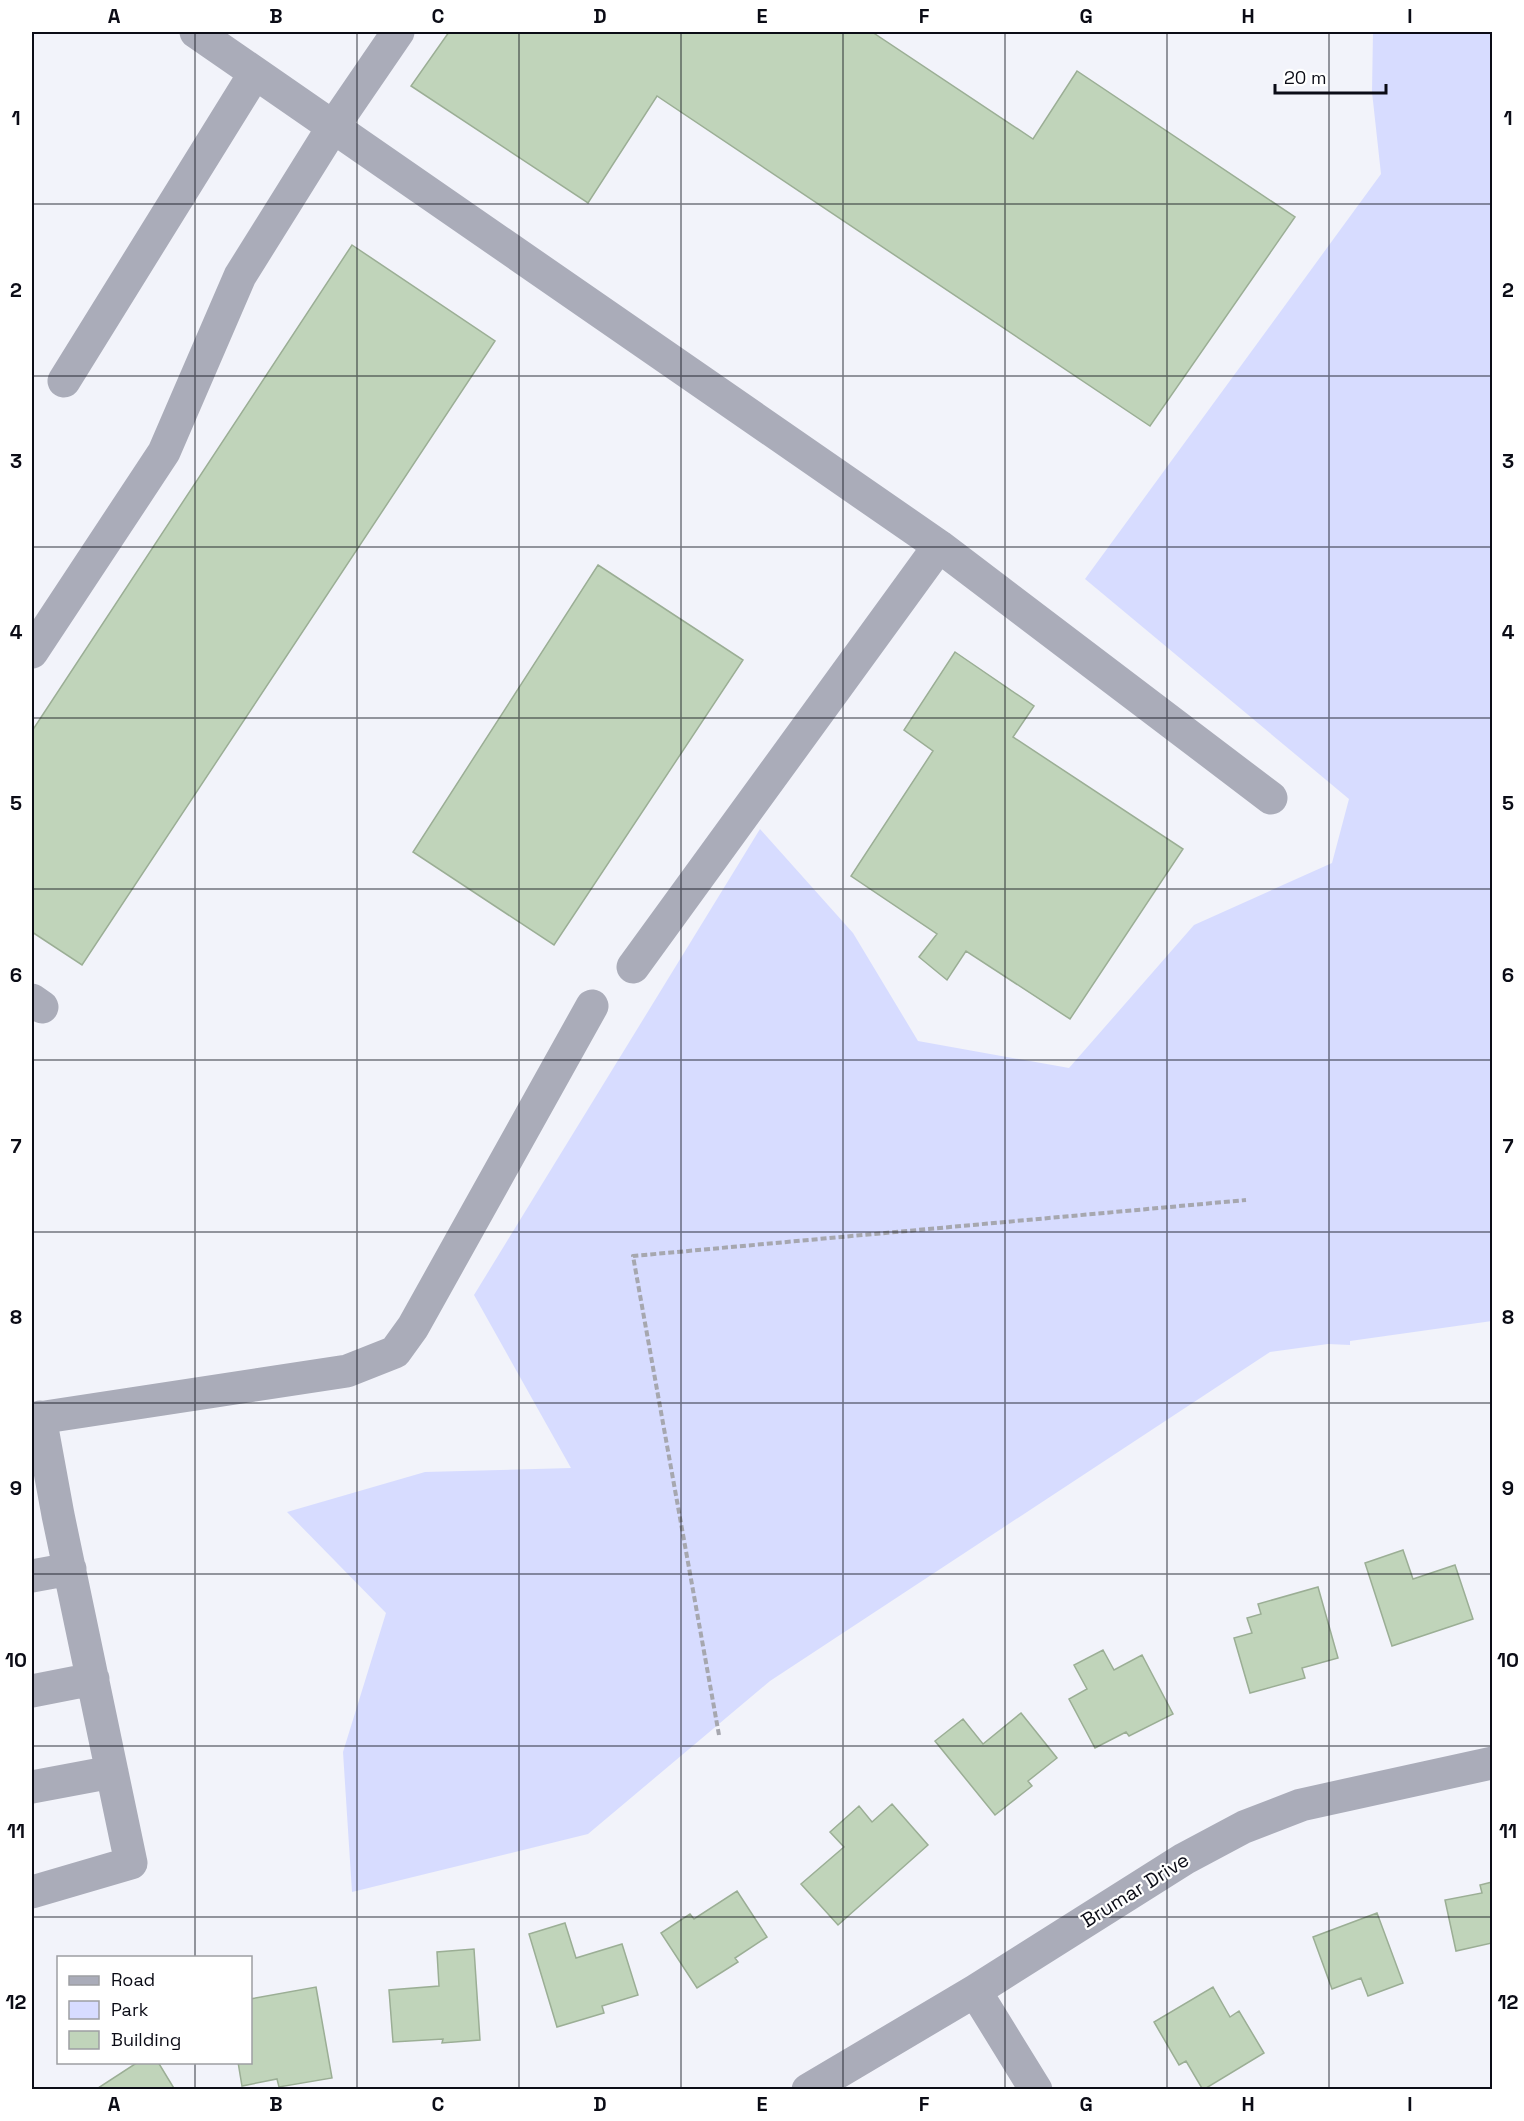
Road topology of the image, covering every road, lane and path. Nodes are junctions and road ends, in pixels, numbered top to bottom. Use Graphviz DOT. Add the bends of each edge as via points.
graph roads {
  1 [pos="196,32"];
  2 [pos="398,32"];
  3 [pos="255,73"];
  4 [pos="333,127"];
  5 [pos="64,381"];
  6 [pos="939,546"];
  7 [pos="32,652"];
  8 [pos="1271,798"];
  9 [pos="633,967"];
  10 [pos="592,1006"];
  11 [pos="1246,1200"];
  12 [pos="36,1418"];
  13 [pos="70,1569"];
  14 [pos="32,1576"];
  15 [pos="93,1679"];
  16 [pos="32,1691"];
  17 [pos="719,1735"];
  18 [pos="1492,1763"];
  19 [pos="112,1772"];
  20 [pos="32,1787"];
  21 [pos="32,1892"];
  22 [pos="975,1991"];
  23 [pos="808,2090"];
  24 [pos="1036,2090"];
  1 -- 3 [label="street"];
  2 -- 4 [label="street"];
  3 -- 4 [label="street"];
  3 -- 5 [label="street"];
  4 -- 6 [label="street"];
  4 -- 7 [label="street" via="240,276 164,452"];
  6 -- 8 [label="street"];
  6 -- 9 [label="street"];
  10 -- 12 [label="street" via="413,1327 395,1352 347,1371"];
  11 -- 17 [label="path" via="633,1256"];
  12 -- 13 [label="street"];
  13 -- 14 [label="street"];
  13 -- 15 [label="street"];
  15 -- 16 [label="street"];
  15 -- 19 [label="street"];
  18 -- 22 [label="street, Brumar Drive" via="1301,1805 1244,1827 1184,1859"];
  19 -- 20 [label="street"];
  19 -- 21 [label="street" via="131,1863"];
  22 -- 23 [label="street, Brumar Drive"];
  22 -- 24 [label="street"];
}
